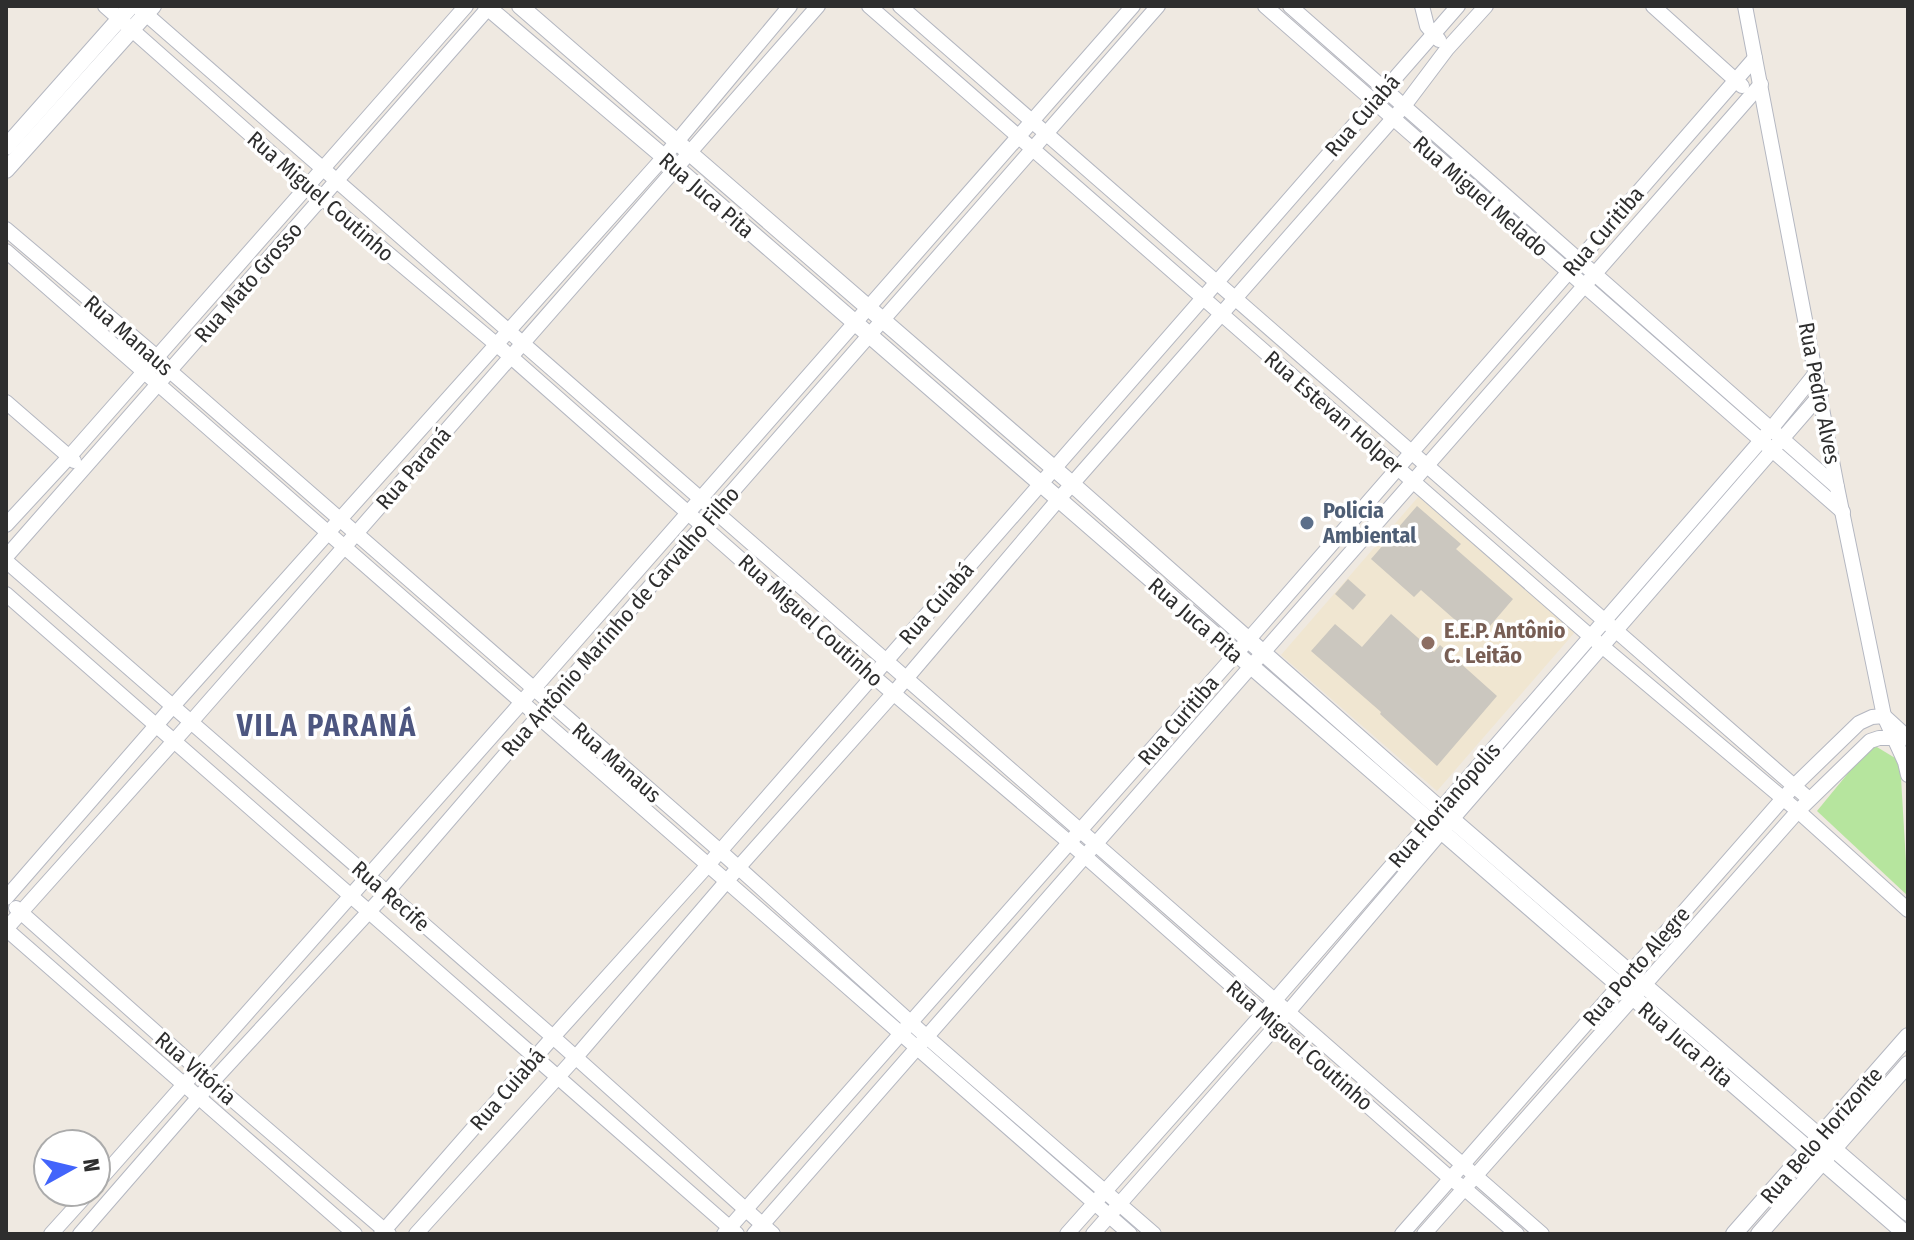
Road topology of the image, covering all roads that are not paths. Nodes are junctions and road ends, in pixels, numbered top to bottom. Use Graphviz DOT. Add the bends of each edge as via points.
graph roads {
  1 [pos="105,6"];
  2 [pos="466,6"];
  3 [pos="520,6"];
  4 [pos="790,6"];
  5 [pos="818,6"];
  6 [pos="869,6"];
  7 [pos="900,6"];
  8 [pos="1133,6"];
  9 [pos="1158,6"];
  10 [pos="1265,6"];
  11 [pos="1290,6"];
  12 [pos="1422,6"];
  13 [pos="1458,6"];
  14 [pos="1486,6"];
  15 [pos="1653,6"];
  16 [pos="1745,6"];
  17 [pos="488,7"];
  18 [pos="142,8"];
  19 [pos="126,25"];
  20 [pos="1433,34"];
  21 [pos="1447,49"];
  22 [pos="1755,58"];
  23 [pos="1736,80"];
  24 [pos="1385,89"];
  25 [pos="1756,89"];
  26 [pos="1374,102"];
  27 [pos="1404,106"];
  28 [pos="1393,118"];
  29 [pos="1032,121"];
  30 [pos="1047,134"];
  31 [pos="1019,136"];
  32 [pos="6,147"];
  33 [pos="682,147"];
  34 [pos="1033,150"];
  35 [pos="670,162"];
  36 [pos="322,168"];
  37 [pos="6,170"];
  38 [pos="337,181"];
  39 [pos="308,184"];
  40 [pos="322,198"];
  41 [pos="6,229"];
  42 [pos="6,251"];
  43 [pos="1578,260"];
  44 [pos="1568,272"];
  45 [pos="1594,273"];
  46 [pos="1216,282"];
  47 [pos="1584,286"];
  48 [pos="1203,297"];
  49 [pos="1236,299"];
  50 [pos="868,308"];
  51 [pos="1222,314"];
  52 [pos="882,321"];
  53 [pos="854,323"];
  54 [pos="509,331"];
  55 [pos="869,336"];
  56 [pos="522,342"];
  57 [pos="496,345"];
  58 [pos="510,356"];
  59 [pos="157,357"];
  60 [pos="170,371"];
  61 [pos="144,372"];
  62 [pos="1816,373"];
  63 [pos="158,384"];
  64 [pos="1821,394"];
  65 [pos="6,402"];
  66 [pos="1777,434"];
  67 [pos="1761,441"];
  68 [pos="1772,451"];
  69 [pos="1411,452"];
  70 [pos="69,457"];
  71 [pos="1426,465"];
  72 [pos="1053,468"];
  73 [pos="1398,468"];
  74 [pos="83,469"];
  75 [pos="1413,481"];
  76 [pos="1039,484"];
  77 [pos="1072,484"];
  78 [pos="1837,487"];
  79 [pos="700,498"];
  80 [pos="1058,500"];
  81 [pos="715,511"];
  82 [pos="1843,512"];
  83 [pos="687,513"];
  84 [pos="342,520"];
  85 [pos="6,525"];
  86 [pos="703,525"];
  87 [pos="356,532"];
  88 [pos="329,534"];
  89 [pos="344,547"];
  90 [pos="6,559"];
  91 [pos="6,594"];
  92 [pos="1610,625"];
  93 [pos="1590,636"];
  94 [pos="1249,639"];
  95 [pos="1602,646"];
  96 [pos="1263,652"];
  97 [pos="1236,654"];
  98 [pos="886,661"];
  99 [pos="1250,666"];
  100 [pos="873,676"];
  101 [pos="906,678"];
  102 [pos="534,689"];
  103 [pos="893,694"];
  104 [pos="522,702"];
  105 [pos="549,703"];
  106 [pos="173,706"];
  107 [pos="538,716"];
  108 [pos="1884,716"];
  109 [pos="191,722"];
  110 [pos="156,726"];
  111 [pos="1901,738"];
  112 [pos="174,741"];
  113 [pos="1908,752"];
  114 [pos="1908,775"];
  115 [pos="1794,786"];
  116 [pos="1782,798"];
  117 [pos="1809,799"];
  118 [pos="1798,811"];
  119 [pos="1441,820"];
  120 [pos="1081,830"];
  121 [pos="1070,843"];
  122 [pos="1096,844"];
  123 [pos="720,851"];
  124 [pos="1084,857"];
  125 [pos="708,865"];
  126 [pos="738,868"];
  127 [pos="368,876"];
  128 [pos="727,881"];
  129 [pos="387,892"];
  130 [pos="351,896"];
  131 [pos="6,898"];
  132 [pos="1908,910"];
  133 [pos="21,912"];
  134 [pos="368,912"];
  135 [pos="6,929"];
  136 [pos="855,972"];
  137 [pos="844,984"];
  138 [pos="1632,985"];
  139 [pos="1275,1000"];
  140 [pos="1288,1012"];
  141 [pos="1263,1013"];
  142 [pos="1277,1025"];
  143 [pos="906,1028"];
  144 [pos="1908,1036"];
  145 [pos="553,1037"];
  146 [pos="923,1043"];
  147 [pos="535,1057"];
  148 [pos="576,1057"];
  149 [pos="1908,1064"];
  150 [pos="198,1070"];
  151 [pos="558,1077"];
  152 [pos="212,1082"];
  153 [pos="184,1085"];
  154 [pos="199,1098"];
  155 [pos="1820,1136"];
  156 [pos="1834,1148"];
  157 [pos="1809,1150"];
  158 [pos="1822,1162"];
  159 [pos="1463,1165"];
  160 [pos="112,1166"];
  161 [pos="1475,1175"];
  162 [pos="1451,1179"];
  163 [pos="1464,1188"];
  164 [pos="1100,1197"];
  165 [pos="75,1208"];
  166 [pos="745,1210"];
  167 [pos="1114,1210"];
  168 [pos="1908,1213"];
  169 [pos="763,1231"];
  170 [pos="730,1232"];
  171 [pos="385,1233"];
  172 [pos="51,1234"];
  173 [pos="80,1234"];
  174 [pos="355,1234"];
  175 [pos="416,1234"];
  176 [pos="1067,1234"];
  177 [pos="1093,1234"];
  178 [pos="1130,1234"];
  179 [pos="1154,1234"];
  180 [pos="1402,1234"];
  181 [pos="1424,1234"];
  182 [pos="1517,1234"];
  183 [pos="1542,1234"];
  184 [pos="1734,1234"];
  185 [pos="1759,1234"];
  186 [pos="1906,1234"];
  1 -- 19 [label="street, Rua Miguel Coutinho"];
  2 -- 36 [label="street, Rua Mato Grosso"];
  3 -- 33 [label="street, Rua Juca Pita"];
  4 -- 33 [label="street, Rua Paraná"];
  5 -- 33 [label="street, Rua Paraná"];
  6 -- 31 [label="street, Rua Estevan Holper"];
  7 -- 29 [label="street, Rua Estevan Holper"];
  8 -- 29 [label="street, Rua Antônio Marinho de Carvalho Filho"];
  9 -- 30 [label="street, Rua Antônio Marinho de Carvalho Filho"];
  10 -- 26 [label="street, Rua Miguel Melado"];
  11 -- 24 [label="street, Rua Miguel Melado"];
  12 -- 20 [label="street"];
  13 -- 20 [label="street, Rua Cuiabá"];
  14 -- 21 [label="street, Rua Cuiabá"];
  15 -- 23 [label="street"];
  16 -- 22 [label="street, Rua Pedro Alves"];
  17 -- 35 [label="street, Rua Juca Pita"];
  17 -- 38 [label="street, Rua Mato Grosso"];
  18 -- 19 [label="street"];
  18 -- 36 [label="street, Rua Miguel Coutinho"];
  19 -- 32 [label="street"];
  19 -- 37 [label="street"];
  19 -- 39 [label="street, Rua Miguel Coutinho"];
  20 -- 21 [label="street"];
  20 -- 24 [label="street, Rua Cuiabá"];
  21 -- 27 [label="street, Rua Cuiabá"];
  22 -- 23 [label="street, Rua Curitiba"];
  22 -- 25 [label="street, Rua Pedro Alves"];
  23 -- 25 [label="street"];
  23 -- 43 [label="street, Rua Curitiba"];
  24 -- 26 [label="street, Rua Cuiabá"];
  24 -- 27 [label="street, Rua Miguel Melado"];
  25 -- 45 [label="street, Rua Curitiba"];
  25 -- 62 [label="street, Rua Pedro Alves"];
  26 -- 28 [label="street, Rua Miguel Melado"];
  26 -- 46 [label="street, Rua Cuiabá"];
  27 -- 28 [label="street, Rua Cuiabá"];
  27 -- 43 [label="street, Rua Miguel Melado"];
  28 -- 44 [label="street, Rua Miguel Melado"];
  28 -- 49 [label="street, Rua Cuiabá"];
  29 -- 30 [label="street, Rua Estevan Holper"];
  29 -- 31 [label="street, Rua Antônio Marinho de Carvalho Filho"];
  30 -- 34 [label="street, Rua Antônio Marinho de Carvalho Filho"];
  30 -- 46 [label="street, Rua Estevan Holper"];
  31 -- 34 [label="street, Rua Estevan Holper"];
  31 -- 50 [label="street, Rua Antônio Marinho de Carvalho Filho"];
  33 -- 35 [label="street, Rua Paraná"];
  33 -- 50 [label="street, Rua Juca Pita"];
  34 -- 48 [label="street, Rua Estevan Holper"];
  34 -- 52 [label="street, Rua Antônio Marinho de Carvalho Filho"];
  35 -- 53 [label="street, Rua Juca Pita"];
  35 -- 54 [label="street, Rua Paraná"];
  35 -- 56 [label="street, Rua Paraná"];
  36 -- 38 [label="street, Rua Miguel Coutinho"];
  36 -- 39 [label="street, Rua Mato Grosso"];
  38 -- 40 [label="street, Rua Mato Grosso"];
  38 -- 54 [label="street, Rua Miguel Coutinho"];
  39 -- 40 [label="street, Rua Miguel Coutinho"];
  39 -- 59 [label="street, Rua Mato Grosso"];
  40 -- 57 [label="street, Rua Miguel Coutinho"];
  40 -- 60 [label="street, Rua Mato Grosso"];
  41 -- 59 [label="street, Rua Manaus"];
  42 -- 61 [label="street, Rua Manaus"];
  43 -- 44 [label="street, Rua Curitiba"];
  43 -- 45 [label="street, Rua Miguel Melado"];
  44 -- 47 [label="street, Rua Miguel Melado"];
  44 -- 69 [label="street, Rua Curitiba"];
  45 -- 47 [label="street, Rua Curitiba"];
  45 -- 66 [label="street, Rua Miguel Melado"];
  46 -- 48 [label="street, Rua Cuiabá"];
  46 -- 49 [label="street, Rua Estevan Holper"];
  47 -- 67 [label="street, Rua Miguel Melado"];
  47 -- 71 [label="street, Rua Curitiba"];
  48 -- 51 [label="street, Rua Estevan Holper"];
  48 -- 72 [label="street, Rua Cuiabá"];
  49 -- 51 [label="street, Rua Cuiabá"];
  49 -- 69 [label="street, Rua Estevan Holper"];
  50 -- 52 [label="street, Rua Juca Pita"];
  50 -- 53 [label="street, Rua Antônio Marinho de Carvalho Filho"];
  51 -- 73 [label="street, Rua Estevan Holper"];
  51 -- 77 [label="street, Rua Cuiabá"];
  52 -- 55 [label="street, Rua Antônio Marinho de Carvalho Filho"];
  52 -- 72 [label="street, Rua Juca Pita"];
  53 -- 55 [label="street, Rua Juca Pita"];
  53 -- 79 [label="street, Rua Antônio Marinho de Carvalho Filho"];
  54 -- 56 [label="street, Rua Miguel Coutinho"];
  54 -- 57 [label="street, Rua Paraná"];
  55 -- 76 [label="street, Rua Juca Pita"];
  55 -- 81 [label="street, Rua Antônio Marinho de Carvalho Filho"];
  56 -- 58 [label="street, Rua Paraná"];
  56 -- 79 [label="street, Rua Miguel Coutinho"];
  57 -- 58 [label="street, Rua Miguel Coutinho"];
  57 -- 84 [label="street, Rua Paraná"];
  58 -- 83 [label="street, Rua Miguel Coutinho"];
  58 -- 87 [label="street, Rua Paraná"];
  59 -- 60 [label="street, Rua Manaus"];
  59 -- 61 [label="street, Rua Mato Grosso"];
  60 -- 63 [label="street, Rua Mato Grosso"];
  60 -- 84 [label="street, Rua Manaus"];
  61 -- 63 [label="street, Rua Manaus"];
  61 -- 70 [label="street, Rua Mato Grosso"];
  62 -- 64 [label="street, Rua Pedro Alves"];
  62 -- 66 [label="street, Rua Florianópolis"];
  63 -- 74 [label="street, Rua Mato Grosso"];
  63 -- 88 [label="street, Rua Manaus"];
  64 -- 66 [label="street, Rua Florianópolis"];
  64 -- 78 [label="street, Rua Pedro Alves"];
  65 -- 70 [label="street"];
  66 -- 67 [label="street, Rua Florianópolis"];
  66 -- 68 [label="street, Rua Florianópolis"];
  66 -- 78 [label="street, Rua Miguel Melado"];
  67 -- 68 [label="street, Rua Miguel Melado"];
  67 -- 92 [label="street, Rua Florianópolis"];
  68 -- 82 [label="street, Rua Miguel Melado"];
  68 -- 92 [label="street, Rua Florianópolis"];
  69 -- 71 [label="street, Rua Estevan Holper"];
  69 -- 73 [label="street, Rua Curitiba"];
  70 -- 74 [label="street"];
  70 -- 85 [label="street, Rua Mato Grosso"];
  71 -- 75 [label="street, Rua Curitiba"];
  71 -- 92 [label="street, Rua Estevan Holper"];
  72 -- 76 [label="street, Rua Cuiabá"];
  72 -- 77 [label="street, Rua Juca Pita"];
  73 -- 75 [label="street, Rua Estevan Holper"];
  73 -- 94 [label="street, Rua Curitiba"];
  74 -- 90 [label="street, Rua Mato Grosso"];
  75 -- 93 [label="street, Rua Estevan Holper"];
  75 -- 96 [label="street, Rua Curitiba"];
  76 -- 80 [label="street, Rua Juca Pita"];
  76 -- 98 [label="street, Rua Cuiabá"];
  77 -- 80 [label="street, Rua Cuiabá"];
  77 -- 94 [label="street, Rua Juca Pita"];
  78 -- 82 [label="street, Rua Pedro Alves"];
  79 -- 81 [label="street, Rua Miguel Coutinho"];
  79 -- 83 [label="street, Rua Antônio Marinho de Carvalho Filho"];
  80 -- 97 [label="street, Rua Juca Pita"];
  80 -- 101 [label="street, Rua Cuiabá"];
  81 -- 86 [label="street, Rua Antônio Marinho de Carvalho Filho"];
  81 -- 98 [label="street, Rua Miguel Coutinho"];
  82 -- 108 [label="street, Rua Pedro Alves"];
  83 -- 86 [label="street, Rua Miguel Coutinho"];
  83 -- 102 [label="street, Rua Antônio Marinho de Carvalho Filho"];
  84 -- 87 [label="street, Rua Manaus"];
  84 -- 88 [label="street, Rua Paraná"];
  86 -- 100 [label="street, Rua Miguel Coutinho"];
  86 -- 105 [label="street, Rua Antônio Marinho de Carvalho Filho"];
  87 -- 89 [label="street, Rua Paraná"];
  87 -- 102 [label="street, Rua Manaus"];
  88 -- 89 [label="street, Rua Manaus"];
  88 -- 106 [label="street, Rua Paraná"];
  89 -- 104 [label="street, Rua Manaus"];
  89 -- 109 [label="street, Rua Paraná"];
  90 -- 106 [label="street, Rua Recife"];
  91 -- 110 [label="street, Rua Recife"];
  92 -- 93 [label="street, Rua Florianópolis"];
  92 -- 95 [label="street, Rua Florianópolis"];
  92 -- 115 [label="street, Rua Estevan Holper"];
  93 -- 95 [label="street, Rua Estevan Holper"];
  93 -- 119 [label="street, Rua Florianópolis"];
  94 -- 96 [label="street, Rua Juca Pita"];
  94 -- 97 [label="street, Rua Curitiba"];
  95 -- 116 [label="street, Rua Estevan Holper"];
  95 -- 119 [label="street, Rua Florianópolis"];
  96 -- 99 [label="street, Rua Curitiba"];
  96 -- 119 [label="street, Rua Juca Pita"];
  97 -- 99 [label="street, Rua Juca Pita"];
  97 -- 120 [label="street, Rua Curitiba"];
  98 -- 100 [label="street, Rua Cuiabá"];
  98 -- 101 [label="street, Rua Miguel Coutinho"];
  99 -- 119 [label="street, Rua Juca Pita"];
  99 -- 122 [label="street, Rua Curitiba"];
  100 -- 103 [label="street, Rua Miguel Coutinho"];
  100 -- 123 [label="street, Rua Cuiabá"];
  101 -- 103 [label="street, Rua Cuiabá"];
  101 -- 120 [label="street, Rua Miguel Coutinho"];
  102 -- 104 [label="street, Rua Antônio Marinho de Carvalho Filho"];
  102 -- 105 [label="street, Rua Manaus"];
  103 -- 121 [label="street, Rua Miguel Coutinho"];
  103 -- 126 [label="street, Rua Cuiabá"];
  104 -- 107 [label="street, Rua Manaus"];
  104 -- 127 [label="street, Rua Antônio Marinho de Carvalho Filho"];
  105 -- 107 [label="street, Rua Antônio Marinho de Carvalho Filho"];
  105 -- 123 [label="street, Rua Manaus"];
  106 -- 109 [label="street, Rua Recife"];
  106 -- 110 [label="street, Rua Paraná"];
  107 -- 125 [label="street, Rua Manaus"];
  107 -- 129 [label="street, Rua Antônio Marinho de Carvalho Filho"];
  108 -- 111 [label="street"];
  108 -- 115 [label="street, Rua Porto Alegre" via="1859,723"];
  109 -- 112 [label="street, Rua Paraná"];
  109 -- 127 [label="street, Rua Recife"];
  110 -- 112 [label="street, Rua Recife"];
  110 -- 131 [label="street, Rua Paraná"];
  111 -- 113 [label="street"];
  111 -- 114 [label="street"];
  111 -- 117 [label="street, Rua Porto Alegre" via="1870,741"];
  112 -- 130 [label="street, Rua Recife"];
  112 -- 133 [label="street, Rua Paraná"];
  115 -- 116 [label="street, Rua Porto Alegre"];
  115 -- 117 [label="street, Rua Estevan Holper"];
  116 -- 118 [label="street, Rua Estevan Holper"];
  116 -- 138 [label="street, Rua Porto Alegre"];
  117 -- 118 [label="street, Rua Porto Alegre"];
  118 -- 132 [label="street, Rua Estevan Holper"];
  118 -- 138 [label="street, Rua Porto Alegre"];
  119 -- 138 [label="street, Rua Juca Pita"];
  119 -- 139 [label="street, Rua Florianópolis"];
  119 -- 140 [label="street, Rua Florianópolis"];
  120 -- 121 [label="street, Rua Curitiba"];
  120 -- 122 [label="street, Rua Miguel Coutinho"];
  121 -- 124 [label="street, Rua Miguel Coutinho"];
  121 -- 143 [label="street, Rua Curitiba"];
  122 -- 124 [label="street, Rua Curitiba"];
  122 -- 139 [label="street, Rua Miguel Coutinho"];
  123 -- 125 [label="street, Rua Cuiabá"];
  123 -- 126 [label="street, Rua Manaus"];
  124 -- 141 [label="street, Rua Miguel Coutinho"];
  124 -- 146 [label="street, Rua Curitiba"];
  125 -- 128 [label="street, Rua Manaus"];
  125 -- 145 [label="street, Rua Cuiabá"];
  126 -- 128 [label="street, Rua Cuiabá"];
  126 -- 136 [label="street, Rua Manaus"];
  127 -- 129 [label="street, Rua Recife"];
  127 -- 130 [label="street, Rua Antônio Marinho de Carvalho Filho"];
  128 -- 137 [label="street, Rua Manaus"];
  128 -- 148 [label="street, Rua Cuiabá"];
  129 -- 134 [label="street, Rua Antônio Marinho de Carvalho Filho"];
  129 -- 145 [label="street, Rua Recife"];
  130 -- 134 [label="street, Rua Recife"];
  130 -- 150 [label="street, Rua Antônio Marinho de Carvalho Filho"];
  131 -- 133 [label="street, Rua Vitória"];
  133 -- 135 [label="street, Rua Paraná"];
  133 -- 150 [label="street, Rua Vitória"];
  134 -- 147 [label="street, Rua Recife"];
  134 -- 152 [label="street, Rua Antônio Marinho de Carvalho Filho"];
  135 -- 153 [label="street, Rua Vitória"];
  136 -- 137 [label="street"];
  136 -- 143 [label="street, Rua Manaus"];
  137 -- 143 [label="street, Rua Manaus"];
  138 -- 155 [label="street, Rua Juca Pita"];
  138 -- 157 [label="street, Rua Juca Pita"];
  138 -- 159 [label="street, Rua Porto Alegre"];
  138 -- 161 [label="street, Rua Porto Alegre"];
  139 -- 140 [label="street, Rua Miguel Coutinho"];
  139 -- 141 [label="street, Rua Florianópolis"];
  140 -- 142 [label="street, Rua Florianópolis"];
  140 -- 159 [label="street, Rua Miguel Coutinho"];
  141 -- 142 [label="street, Rua Miguel Coutinho"];
  141 -- 164 [label="street, Rua Florianópolis"];
  142 -- 162 [label="street, Rua Miguel Coutinho"];
  142 -- 167 [label="street, Rua Florianópolis"];
  143 -- 146 [label="street, Rua Manaus"];
  143 -- 166 [label="street, Rua Curitiba"];
  144 -- 155 [label="street, Rua Belo Horizonte"];
  145 -- 147 [label="street, Rua Cuiabá"];
  145 -- 148 [label="street, Rua Recife"];
  146 -- 164 [label="street, Rua Manaus"];
  146 -- 169 [label="street, Rua Curitiba"];
  147 -- 151 [label="street, Rua Recife"];
  147 -- 171 [label="street, Rua Cuiabá"];
  148 -- 151 [label="street, Rua Cuiabá"];
  148 -- 166 [label="street, Rua Recife"];
  149 -- 156 [label="street, Rua Belo Horizonte"];
  150 -- 152 [label="street, Rua Vitória"];
  150 -- 153 [label="street, Rua Antônio Marinho de Carvalho Filho"];
  151 -- 170 [label="street, Rua Recife"];
  151 -- 175 [label="street, Rua Cuiabá"];
  152 -- 154 [label="street, Rua Antônio Marinho de Carvalho Filho"];
  152 -- 171 [label="street, Rua Vitória"];
  153 -- 154 [label="street, Rua Vitória"];
  153 -- 160 [label="street, Rua Antônio Marinho de Carvalho Filho"];
  154 -- 173 [label="street, Rua Antônio Marinho de Carvalho Filho"];
  154 -- 174 [label="street, Rua Vitória"];
  155 -- 156 [label="street, Rua Juca Pita"];
  155 -- 157 [label="street, Rua Belo Horizonte"];
  156 -- 158 [label="street, Rua Belo Horizonte"];
  156 -- 168 [label="street, Rua Juca Pita"];
  157 -- 158 [label="street, Rua Juca Pita"];
  157 -- 184 [label="street, Rua Belo Horizonte"];
  158 -- 185 [label="street, Rua Belo Horizonte"];
  158 -- 186 [label="street, Rua Juca Pita"];
  159 -- 161 [label="street, Rua Miguel Coutinho"];
  159 -- 162 [label="street, Rua Porto Alegre"];
  161 -- 163 [label="street, Rua Porto Alegre"];
  161 -- 183 [label="street, Rua Miguel Coutinho"];
  162 -- 163 [label="street, Rua Miguel Coutinho"];
  162 -- 180 [label="street, Rua Porto Alegre"];
  163 -- 181 [label="street, Rua Porto Alegre"];
  163 -- 182 [label="street, Rua Miguel Coutinho"];
  164 -- 167 [label="street, Rua Manaus"];
  164 -- 176 [label="street, Rua Florianópolis"];
  165 -- 172 [label="street"];
  166 -- 169 [label="street, Rua Recife"];
  166 -- 170 [label="street, Rua Curitiba"];
  167 -- 177 [label="street, Rua Florianópolis"];
  167 -- 178 [label="street, Rua Manaus"];
  167 -- 179 [label="street, Rua Manaus"];
}
